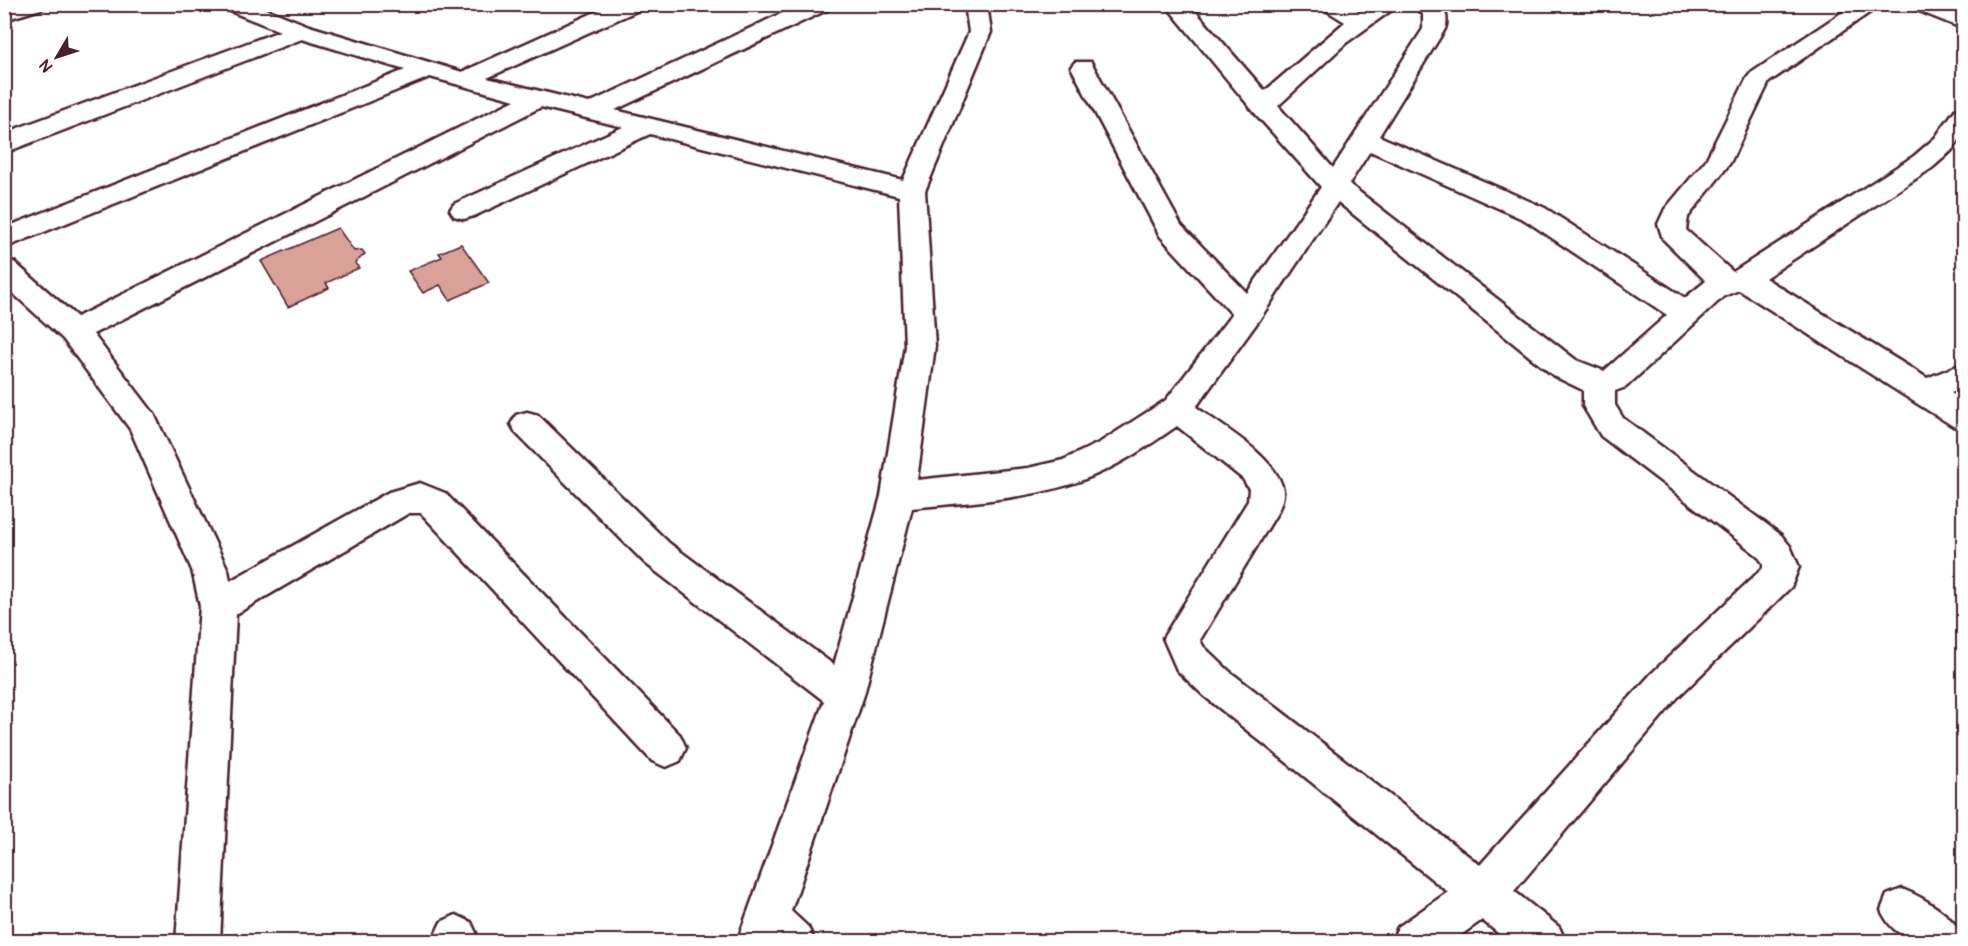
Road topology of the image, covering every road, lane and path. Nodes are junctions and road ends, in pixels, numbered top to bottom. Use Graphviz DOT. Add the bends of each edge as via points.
graph roads {
  1 [pos="33,4"];
  2 [pos="233,4"];
  3 [pos="633,4"];
  4 [pos="821,4"];
  5 [pos="976,4"];
  6 [pos="1176,4"];
  7 [pos="1327,4"];
  8 [pos="1389,4"];
  9 [pos="1421,4"];
  10 [pos="1871,4"];
  11 [pos="1922,4"];
  12 [pos="4,13"];
  13 [pos="1359,21"];
  14 [pos="1964,22"];
  15 [pos="301,31"];
  16 [pos="1083,67"];
  17 [pos="429,69"];
  18 [pos="464,80"];
  19 [pos="539,98"];
  20 [pos="1263,107"];
  21 [pos="591,112"];
  22 [pos="1964,116"];
  23 [pos="649,125"];
  24 [pos="1365,139"];
  25 [pos="4,145"];
  26 [pos="1964,149"];
  27 [pos="1935,153"];
  28 [pos="1335,186"];
  29 [pos="912,191"];
  30 [pos="464,210"];
  31 [pos="4,238"];
  32 [pos="4,269"];
  33 [pos="1733,282"];
  34 [pos="1249,313"];
  35 [pos="1688,314"];
  36 [pos="74,331"];
  37 [pos="1964,374"];
  38 [pos="1599,384"];
  39 [pos="1924,393"];
  40 [pos="1177,409"];
  41 [pos="1964,417"];
  42 [pos="527,424"];
  43 [pos="898,496"];
  44 [pos="218,606"];
  45 [pos="845,695"];
  46 [pos="666,748"];
  47 [pos="1484,893"];
  48 [pos="1902,910"];
  49 [pos="773,934"];
  50 [pos="198,942"];
  51 [pos="1413,942"];
  52 [pos="1544,942"];
  53 [pos="1943,942"];
  1 -- 12 [label="street"];
  2 -- 15 [label="street"];
  3 -- 18 [label="street"];
  4 -- 21 [label="street"];
  5 -- 29 [label="street" via="980,32"];
  6 -- 20 [label="street"];
  7 -- 13 [label="street"];
  8 -- 13 [label="street"];
  9 -- 24 [label="street" via="1433,11 1434,29"];
  10 -- 33 [label="street" via="1755,83 1716,163 1676,215 1673,233"];
  11 -- 14 [label="street"];
  13 -- 20 [label="street" via="1313,58"];
  15 -- 17 [label="street"];
  15 -- 25 [label="street"];
  16 -- 34 [label="street" via="1170,230"];
  17 -- 18 [label="street"];
  17 -- 31 [label="street"];
  18 -- 19 [label="street"];
  19 -- 21 [label="street"];
  19 -- 36 [label="street"];
  20 -- 28 [label="street"];
  21 -- 23 [label="street"];
  22 -- 27 [label="street"];
  23 -- 29 [label="street"];
  23 -- 30 [label="street"];
  24 -- 28 [label="street"];
  24 -- 35 [label="street" via="1535,214"];
  26 -- 27 [label="street"];
  27 -- 33 [label="street"];
  28 -- 34 [label="street"];
  28 -- 38 [label="street" via="1565,368"];
  29 -- 43 [label="street" via="920,346"];
  32 -- 36 [label="street"];
  33 -- 35 [label="street" via="1714,289"];
  33 -- 39 [label="street" via="1757,286"];
  34 -- 40 [label="street"];
  35 -- 38 [label="street" via="1616,379"];
  36 -- 44 [label="street" via="143,423 210,570"];
  37 -- 39 [label="street"];
  38 -- 47 [label="street" via="1599,406 1612,427 1769,545 1779,555 1782,566 1779,576 1665,685"];
  39 -- 41 [label="street"];
  40 -- 43 [label="street" via="1070,471 1018,482"];
  40 -- 47 [label="street" via="1255,470 1266,487 1265,503 1181,638 1190,658"];
  42 -- 45 [label="street" via="657,553"];
  43 -- 45 [label="street"];
  44 -- 46 [label="street" via="381,512 420,497 433,503"];
  44 -- 50 [label="street"];
  45 -- 49 [label="street"];
  47 -- 51 [label="street"];
  47 -- 52 [label="street"];
  48 -- 53 [label="street"];
}
